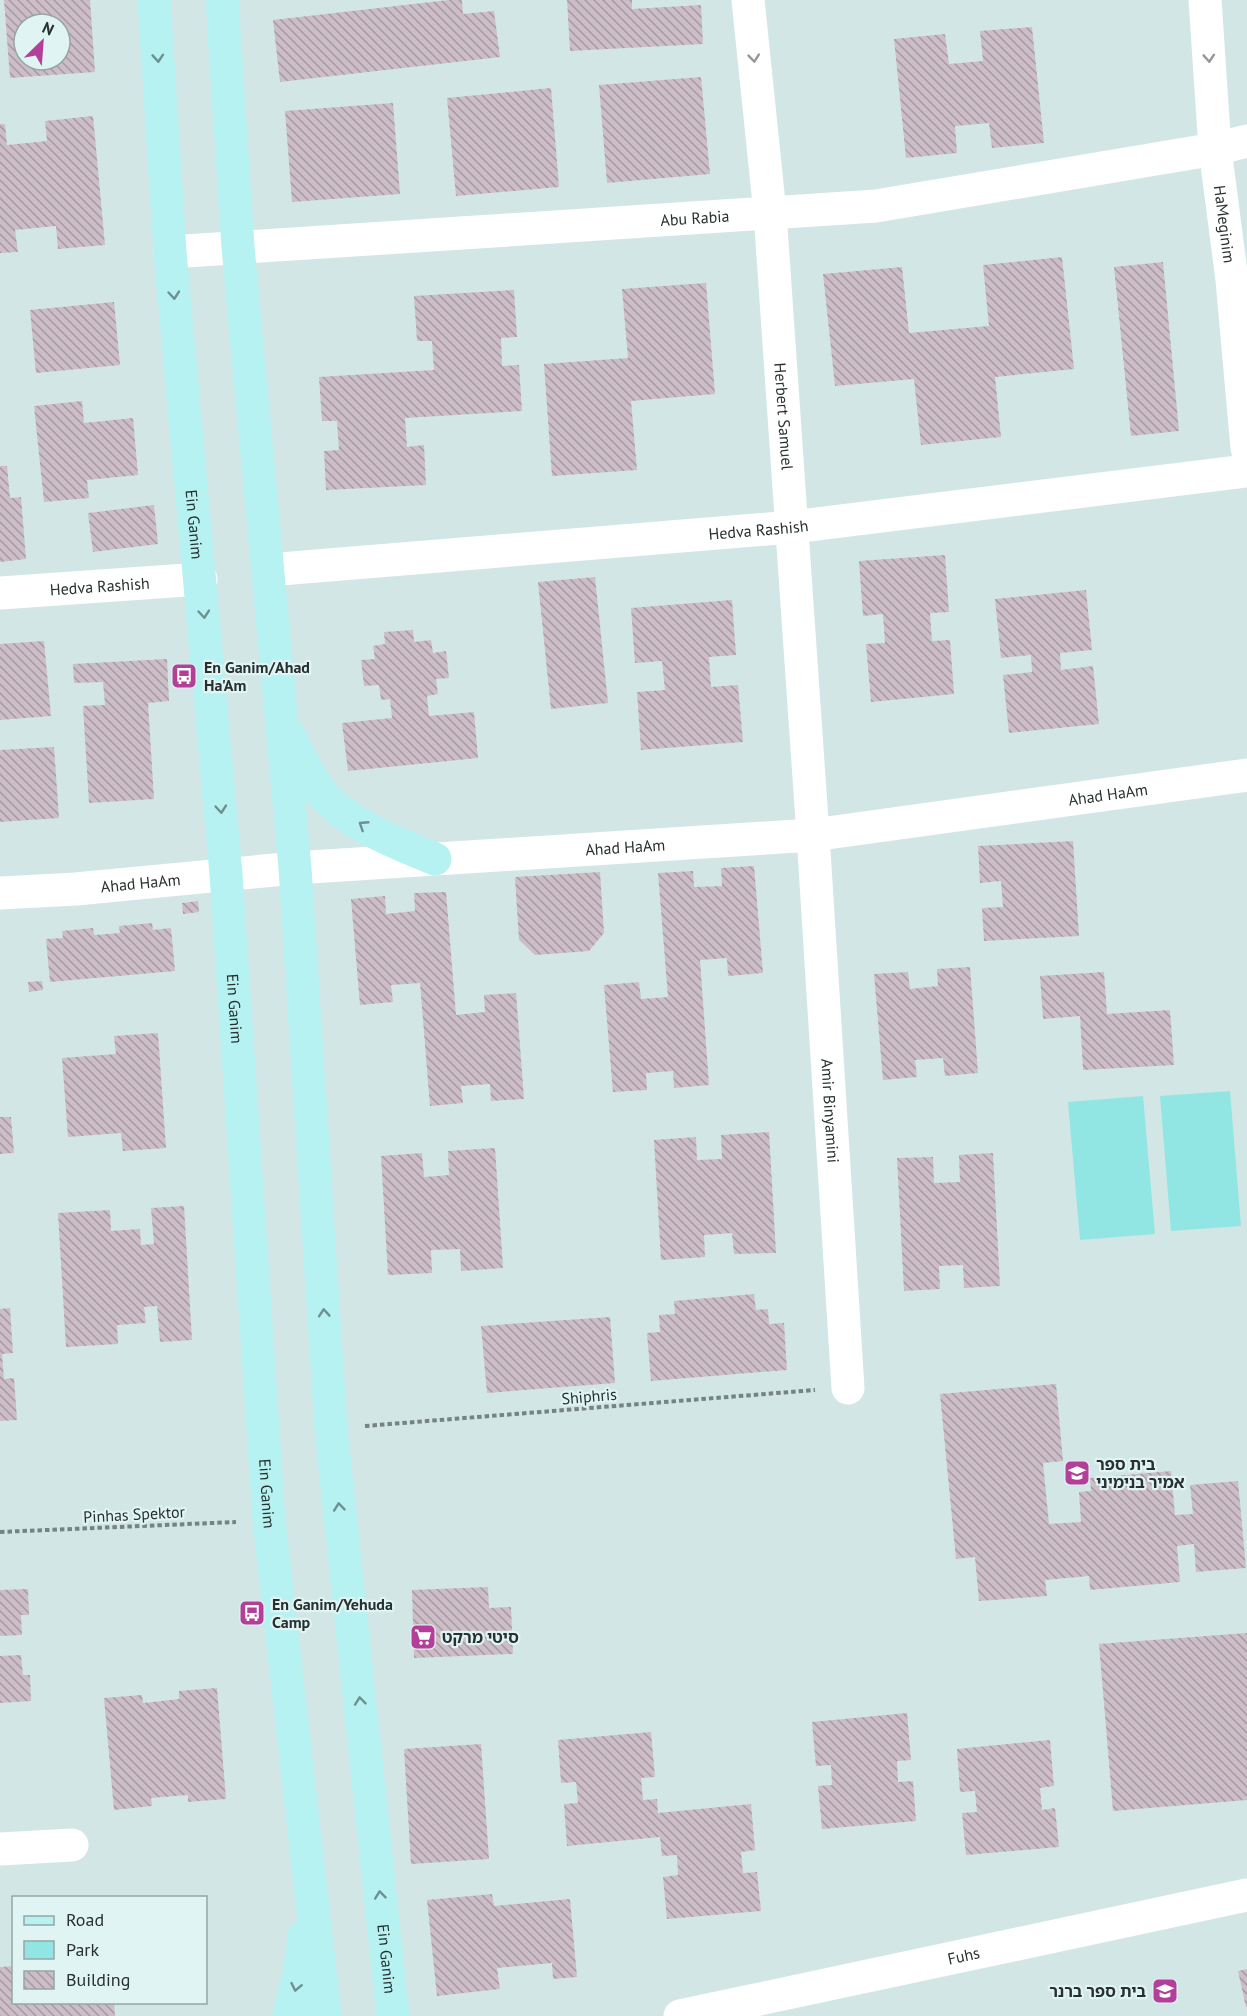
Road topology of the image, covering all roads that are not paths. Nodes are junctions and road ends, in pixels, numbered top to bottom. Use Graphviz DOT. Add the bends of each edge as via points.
graph roads {
  1 [pos="154,0"];
  2 [pos="222,0"];
  3 [pos="748,0"];
  4 [pos="1205,0"];
  5 [pos="1247,141"];
  6 [pos="1215,149"];
  7 [pos="770,213"];
  8 [pos="238,247"];
  9 [pos="170,252"];
  10 [pos="1247,448"];
  11 [pos="1247,471"];
  12 [pos="792,527"];
  13 [pos="268,570"];
  14 [pos="201,579"];
  15 [pos="0,593"];
  16 [pos="282,720"];
  17 [pos="1247,775"];
  18 [pos="813,835"];
  19 [pos="435,859"];
  20 [pos="295,868"];
  21 [pos="226,874"];
  22 [pos="0,893"];
  23 [pos="848,1388"];
  24 [pos="72,1845"];
  25 [pos="0,1849"];
  26 [pos="310,1887"];
  27 [pos="1247,1895"];
  28 [pos="289,2016"];
  29 [pos="325,2016"];
  30 [pos="393,2016"];
  31 [pos="680,2016"];
  1 -- 9 [label="street, Ein Ganim, one-way"];
  2 -- 8 [label="street, Ein Ganim"];
  3 -- 7 [label="street, Herbert Samuel, one-way"];
  4 -- 6 [label="street, HaMeginim, one-way"];
  5 -- 6 [label="street, Abu Rabia"];
  6 -- 7 [label="street, Abu Rabia" via="876,206"];
  6 -- 10 [label="street, HaMeginim"];
  7 -- 8 [label="street, Abu Rabia"];
  7 -- 12 [label="street, Herbert Samuel"];
  8 -- 9 [label="street, Abu Rabia"];
  8 -- 13 [label="street, Ein Ganim"];
  9 -- 14 [label="street, Ein Ganim, one-way"];
  11 -- 12 [label="street, Hedva Rashish"];
  12 -- 13 [label="street, Hedva Rashish"];
  12 -- 18 [label="street, Herbert Samuel"];
  13 -- 16 [label="street, Ein Ganim"];
  14 -- 15 [label="street, Hedva Rashish"];
  14 -- 21 [label="street, Ein Ganim, one-way"];
  19 -- 16 [label="street, one-way" via="380,836 332,805 306,770"];
  16 -- 20 [label="street, Ein Ganim"];
  17 -- 18 [label="street, Ahad HaAm"];
  18 -- 19 [label="street, Ahad HaAm"];
  18 -- 23 [label="street, Amir Binyamini"];
  19 -- 20 [label="street, Ahad HaAm"];
  20 -- 21 [label="street, Ahad HaAm"];
  30 -- 20 [label="street, Ein Ganim, one-way" via="331,1429"];
  21 -- 22 [label="street, Ahad HaAm"];
  21 -- 26 [label="street, Ein Ganim" via="269,1520"];
  24 -- 25 [label="street"];
  26 -- 28 [label="street, one-way" via="300,1968"];
  26 -- 29 [label="street, Ein Ganim"];
  27 -- 31 [label="street, Fuhs"];
}
